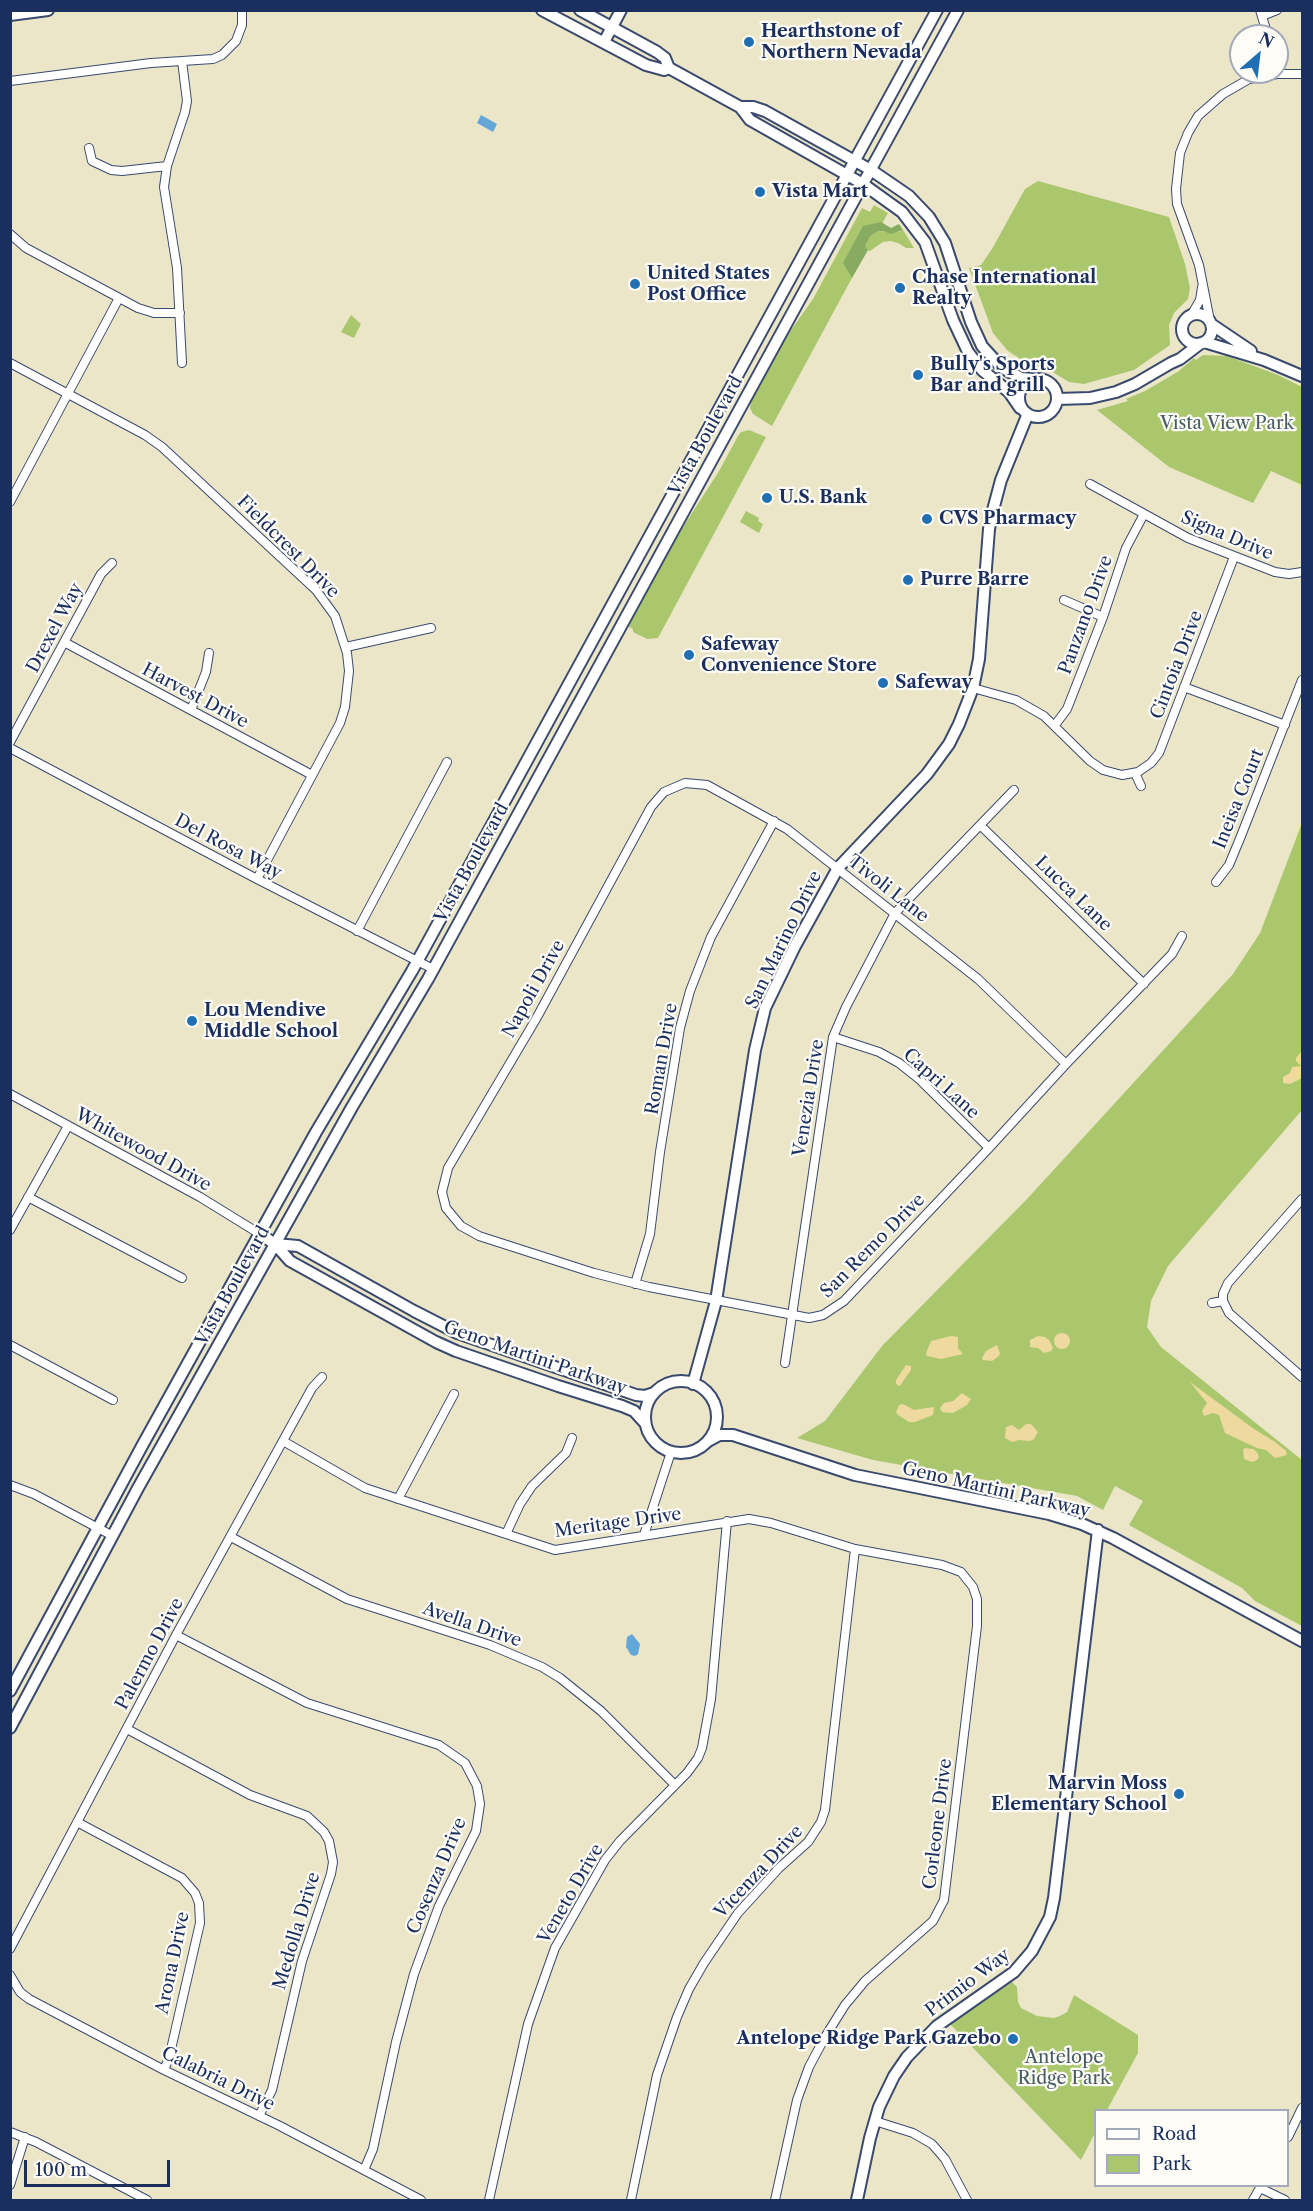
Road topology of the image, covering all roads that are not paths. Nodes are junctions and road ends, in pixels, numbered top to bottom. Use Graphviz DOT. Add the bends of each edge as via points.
graph roads {
  1 [pos="48,10"];
  2 [pos="242,10"];
  3 [pos="542,10"];
  4 [pos="580,10"];
  5 [pos="621,10"];
  6 [pos="937,10"];
  7 [pos="958,10"];
  8 [pos="1276,10"];
  9 [pos="1261,13"];
  10 [pos="10,15"];
  11 [pos="612,27"];
  12 [pos="604,42"];
  13 [pos="182,61"];
  14 [pos="669,68"];
  15 [pos="10,81"];
  16 [pos="1241,84"];
  17 [pos="740,107"];
  18 [pos="89,148"];
  19 [pos="855,161"];
  20 [pos="167,166"];
  21 [pos="871,170"];
  22 [pos="848,175"];
  23 [pos="863,184"];
  24 [pos="10,234"];
  25 [pos="1202,287"];
  26 [pos="119,298"];
  27 [pos="180,312"];
  28 [pos="1192,314"];
  29 [pos="1210,322"];
  30 [pos="1183,335"];
  31 [pos="1202,343"];
  32 [pos="1264,360"];
  33 [pos="10,363"];
  34 [pos="182,363"];
  35 [pos="1171,363"];
  36 [pos="1302,376"];
  37 [pos="1033,379"];
  38 [pos="68,394"];
  39 [pos="1057,399"];
  40 [pos="1024,412"];
  41 [pos="1090,484"];
  42 [pos="10,502"];
  43 [pos="1144,514"];
  44 [pos="1234,557"];
  45 [pos="112,562"];
  46 [pos="1302,572"];
  47 [pos="1064,600"];
  48 [pos="1103,616"];
  49 [pos="432,628"];
  50 [pos="64,642"];
  51 [pos="346,647"];
  52 [pos="209,653"];
  53 [pos="1302,680"];
  54 [pos="1184,687"];
  55 [pos="973,688"];
  56 [pos="191,710"];
  57 [pos="1055,725"];
  58 [pos="1285,725"];
  59 [pos="10,742"];
  60 [pos="10,748"];
  61 [pos="447,762"];
  62 [pos="1135,773"];
  63 [pos="312,775"];
  64 [pos="1141,786"];
  65 [pos="667,790"];
  66 [pos="1014,790"];
  67 [pos="774,821"];
  68 [pos="981,826"];
  69 [pos="838,868"];
  70 [pos="257,879"];
  71 [pos="1216,882"];
  72 [pos="895,913"];
  73 [pos="357,931"];
  74 [pos="1182,936"];
  75 [pos="417,961"];
  76 [pos="433,969"];
  77 [pos="1143,984"];
  78 [pos="833,1037"];
  79 [pos="1066,1064"];
  80 [pos="10,1094"];
  81 [pos="68,1126"];
  82 [pos="989,1148"];
  83 [pos="28,1197"];
  84 [pos="1302,1199"];
  85 [pos="446,1208"];
  86 [pos="10,1230"];
  87 [pos="260,1234"];
  88 [pos="275,1244"];
  89 [pos="182,1278"];
  90 [pos="635,1284"];
  91 [pos="716,1301"];
  92 [pos="1223,1301"];
  93 [pos="1212,1303"];
  94 [pos="791,1315"];
  95 [pos="10,1345"];
  96 [pos="784,1363"];
  97 [pos="322,1377"];
  98 [pos="1302,1377"];
  99 [pos="693,1384"];
  100 [pos="654,1392"];
  101 [pos="454,1394"];
  102 [pos="113,1400"];
  103 [pos="718,1416"];
  104 [pos="644,1422"];
  105 [pos="734,1435"];
  106 [pos="572,1438"];
  107 [pos="283,1441"];
  108 [pos="708,1441"];
  109 [pos="671,1452"];
  110 [pos="10,1485"];
  111 [pos="398,1499"];
  112 [pos="727,1521"];
  113 [pos="98,1528"];
  114 [pos="1098,1530"];
  115 [pos="506,1534"];
  116 [pos="644,1535"];
  117 [pos="113,1536"];
  118 [pos="231,1537"];
  119 [pos="855,1549"];
  120 [pos="969,1580"];
  121 [pos="176,1635"];
  122 [pos="1302,1641"];
  123 [pos="10,1690"];
  124 [pos="10,1728"];
  125 [pos="126,1729"];
  126 [pos="675,1785"];
  127 [pos="77,1822"];
  128 [pos="10,1949"];
  129 [pos="10,1975"];
  130 [pos="164,2070"];
  131 [pos="1302,2108"];
  132 [pos="260,2116"];
  133 [pos="875,2121"];
  134 [pos="10,2132"];
  135 [pos="1289,2133"];
  136 [pos="25,2137"];
  137 [pos="364,2170"];
  138 [pos="10,2185"];
  139 [pos="1261,2187"];
  140 [pos="147,2200"];
  141 [pos="421,2200"];
  142 [pos="489,2200"];
  143 [pos="631,2200"];
  144 [pos="776,2200"];
  145 [pos="857,2200"];
  146 [pos="967,2200"];
  147 [pos="1253,2200"];
  148 [pos="1285,2200"];
  1 -- 10 [label="street"];
  2 -- 13 [label="street" via="240,34 231,48 213,59"];
  3 -- 12 [label="street"];
  4 -- 11 [label="street"];
  5 -- 11 [label="street"];
  6 -- 19 [label="street, Vista Boulevard"];
  7 -- 21 [label="street, Vista Boulevard"];
  8 -- 9 [label="street"];
  11 -- 12 [label="street"];
  11 -- 14 [label="street" via="657,52"];
  12 -- 14 [label="street" via="646,65"];
  13 -- 15 [label="street"];
  13 -- 20 [label="street" via="187,101"];
  14 -- 17 [label="street"];
  16 -- 25 [label="street" via="1198,116 1179,153 1177,204 1199,265"];
  17 -- 19 [label="street" via="765,111"];
  17 -- 22 [label="street" via="750,120"];
  18 -- 20 [label="street" via="93,161 111,170"];
  19 -- 21 [label="street"];
  19 -- 22 [label="street, Vista Boulevard"];
  20 -- 27 [label="street" via="164,187"];
  21 -- 23 [label="street, Vista Boulevard"];
  21 -- 37 [label="street" via="909,196 935,225 986,352 1001,368"];
  22 -- 23 [label="street"];
  22 -- 75 [label="street, Vista Boulevard"];
  23 -- 40 [label="street" via="897,207 920,233 968,352"];
  23 -- 76 [label="street, Vista Boulevard"];
  24 -- 26 [label="street" via="26,248"];
  25 -- 28 [label="street"];
  25 -- 29 [label="street"];
  26 -- 27 [label="street" via="154,313"];
  26 -- 38 [label="street"];
  27 -- 34 [label="street"];
  28 -- 29 [label="street" via="1200,314"];
  28 -- 30 [label="street" via="1183,323"];
  29 -- 31 [label="street" via="1211,334"];
  29 -- 32 [label="street"];
  30 -- 31 [label="street" via="1190,342"];
  30 -- 35 [label="street"];
  31 -- 32 [label="street"];
  31 -- 35 [label="street"];
  32 -- 36 [label="street"];
  33 -- 38 [label="street, Fieldcrest Drive"];
  35 -- 39 [label="street" via="1116,392"];
  37 -- 39 [label="street" via="1049,382 1056,389"];
  37 -- 40 [label="street" via="1020,392"];
  38 -- 42 [label="street"];
  38 -- 51 [label="street, Fieldcrest Drive" via="146,435 173,457 316,590 335,616"];
  39 -- 40 [label="street" via="1053,407 1037,418"];
  40 -- 55 [label="street, San Marino Drive" via="989,529 979,659"];
  41 -- 43 [label="street, Signa Drive"];
  43 -- 44 [label="street, Signa Drive"];
  43 -- 48 [label="street, Panzano Drive" via="1126,548"];
  44 -- 46 [label="street, Signa Drive" via="1280,574"];
  44 -- 54 [label="street, Cintoia Drive"];
  45 -- 50 [label="street, Drexel Way" via="101,574"];
  47 -- 48 [label="street"];
  48 -- 57 [label="street, Panzano Drive" via="1067,709"];
  49 -- 51 [label="street"];
  50 -- 56 [label="street, Harvest Drive"];
  50 -- 59 [label="street, Drexel Way"];
  51 -- 63 [label="street, Fieldcrest Drive" via="349,671 345,707"];
  52 -- 56 [label="street"];
  53 -- 58 [label="street, Ineisa Court"];
  54 -- 58 [label="street"];
  54 -- 62 [label="street, Cintoia Drive" via="1158,753 1147,767"];
  55 -- 57 [label="street" via="1016,700"];
  55 -- 69 [label="street, San Marino Drive" via="959,724 935,764"];
  56 -- 63 [label="street, Harvest Drive"];
  57 -- 62 [label="street" via="1103,770 1116,775"];
  58 -- 71 [label="street, Ineisa Court" via="1229,865"];
  60 -- 70 [label="street, Del Rosa Way"];
  61 -- 73 [label="street"];
  62 -- 64 [label="street"];
  63 -- 70 [label="street, Fieldcrest Drive"];
  65 -- 67 [label="street, Tivoli Lane" via="685,783 707,786"];
  65 -- 85 [label="street, Napoli Drive" via="651,807 536,1019 448,1168 442,1192"];
  66 -- 68 [label="street, Venezia Drive"];
  67 -- 69 [label="street, Tivoli Lane"];
  67 -- 90 [label="street, Roman Drive" via="711,937 690,991 680,1028 650,1234"];
  68 -- 72 [label="street, Venezia Drive"];
  68 -- 77 [label="street, Lucca Lane"];
  69 -- 72 [label="street, Tivoli Lane"];
  69 -- 91 [label="street, San Marino Drive" via="765,1008"];
  70 -- 73 [label="street, Del Rosa Way"];
  72 -- 78 [label="street, Venezia Drive"];
  72 -- 79 [label="street, Tivoli Lane" via="978,979"];
  73 -- 75 [label="street, Del Rosa Way"];
  74 -- 77 [label="street, San Remo Drive" via="1172,954"];
  75 -- 76 [label="street, Del Rosa Way"];
  75 -- 87 [label="street, Vista Boulevard"];
  76 -- 88 [label="street, Vista Boulevard"];
  77 -- 79 [label="street, San Remo Drive"];
  78 -- 82 [label="street, Capri Lane" via="899,1063"];
  78 -- 94 [label="street, Venezia Drive"];
  79 -- 82 [label="street, San Remo Drive"];
  80 -- 81 [label="street, Whitewood Drive"];
  81 -- 83 [label="street"];
  81 -- 87 [label="street, Whitewood Drive"];
  82 -- 94 [label="street, San Remo Drive" via="844,1301 823,1315"];
  83 -- 86 [label="street"];
  83 -- 89 [label="street"];
  84 -- 92 [label="street" via="1228,1283"];
  85 -- 90 [label="street, San Remo Drive" via="461,1226 479,1236"];
  87 -- 88 [label="street"];
  87 -- 113 [label="street, Vista Boulevard"];
  88 -- 100 [label="street, Geno Martini Parkway" via="298,1246 457,1333 636,1395"];
  88 -- 104 [label="street, Geno Martini Parkway" via="290,1261 436,1342 622,1406 636,1412"];
  88 -- 117 [label="street, Vista Boulevard"];
  90 -- 91 [label="street, San Remo Drive"];
  91 -- 94 [label="street, San Remo Drive"];
  91 -- 99 [label="street, San Marino Drive"];
  92 -- 93 [label="street"];
  92 -- 98 [label="street" via="1230,1313"];
  94 -- 96 [label="street, Venezia Drive"];
  95 -- 102 [label="street"];
  97 -- 107 [label="street, Palermo Drive"];
  99 -- 100 [label="street" via="668,1383"];
  99 -- 103 [label="street" via="708,1394"];
  100 -- 104 [label="street" via="647,1402"];
  101 -- 111 [label="street"];
  103 -- 105 [label="street"];
  103 -- 108 [label="street"];
  104 -- 109 [label="street" via="652,1438"];
  105 -- 108 [label="street"];
  105 -- 114 [label="street, Geno Martini Parkway" via="838,1471 1049,1514"];
  106 -- 115 [label="street" via="566,1453 532,1486"];
  107 -- 111 [label="street, Meritage Drive" via="365,1488"];
  107 -- 118 [label="street, Palermo Drive"];
  108 -- 109 [label="street" via="690,1452"];
  109 -- 116 [label="street"];
  110 -- 113 [label="street"];
  111 -- 115 [label="street, Meritage Drive"];
  112 -- 116 [label="street, Meritage Drive"];
  112 -- 119 [label="street, Meritage Drive" via="771,1523"];
  112 -- 126 [label="street, Veneto Drive" via="706,1735 698,1758"];
  113 -- 117 [label="street"];
  113 -- 123 [label="street, Vista Boulevard"];
  114 -- 122 [label="street, Geno Martini Parkway"];
  114 -- 133 [label="street, Primio Way" via="1050,1917 1032,1952 1014,1972 946,2019 915,2047 894,2076"];
  115 -- 116 [label="street, Meritage Drive" via="555,1550"];
  117 -- 124 [label="street, Vista Boulevard"];
  118 -- 121 [label="street, Palermo Drive"];
  118 -- 126 [label="street, Avella Drive" via="347,1599 490,1645 542,1667 601,1711"];
  119 -- 120 [label="street, Meritage Drive" via="942,1565 961,1572"];
  119 -- 143 [label="street, Vicenza Drive" via="821,1822 808,1842 738,1913 689,1989 657,2075"];
  120 -- 144 [label="street, Corleone Drive" via="977,1599 977,1626 944,1900 933,1921 845,2005 825,2037 797,2100"];
  121 -- 125 [label="street, Palermo Drive"];
  121 -- 137 [label="street, Cosenza Drive" via="307,1704 439,1745 465,1763 477,1786 480,1804 476,1831 439,1906 414,1974 374,2148"];
  125 -- 127 [label="street, Palermo Drive"];
  125 -- 132 [label="street, Medolla Drive" via="250,1795 307,1816 329,1841 331,1874 302,1961 272,2090"];
  126 -- 142 [label="street, Veneto Drive" via="605,1860 555,1948 520,2053"];
  127 -- 128 [label="street, Palermo Drive"];
  127 -- 130 [label="street, Arona Drive" via="182,1878 199,1902 200,1923"];
  129 -- 130 [label="street, Calabria Drive" via="28,1999"];
  130 -- 132 [label="street, Calabria Drive"];
  131 -- 135 [label="street"];
  132 -- 137 [label="street, Calabria Drive"];
  133 -- 145 [label="street, Primio Way"];
  133 -- 146 [label="street" via="914,2133 932,2145 945,2159"];
  134 -- 136 [label="street"];
  136 -- 138 [label="street"];
  136 -- 140 [label="street"];
  137 -- 141 [label="street, Calabria Drive"];
  139 -- 147 [label="street"];
  139 -- 148 [label="street"];
}
